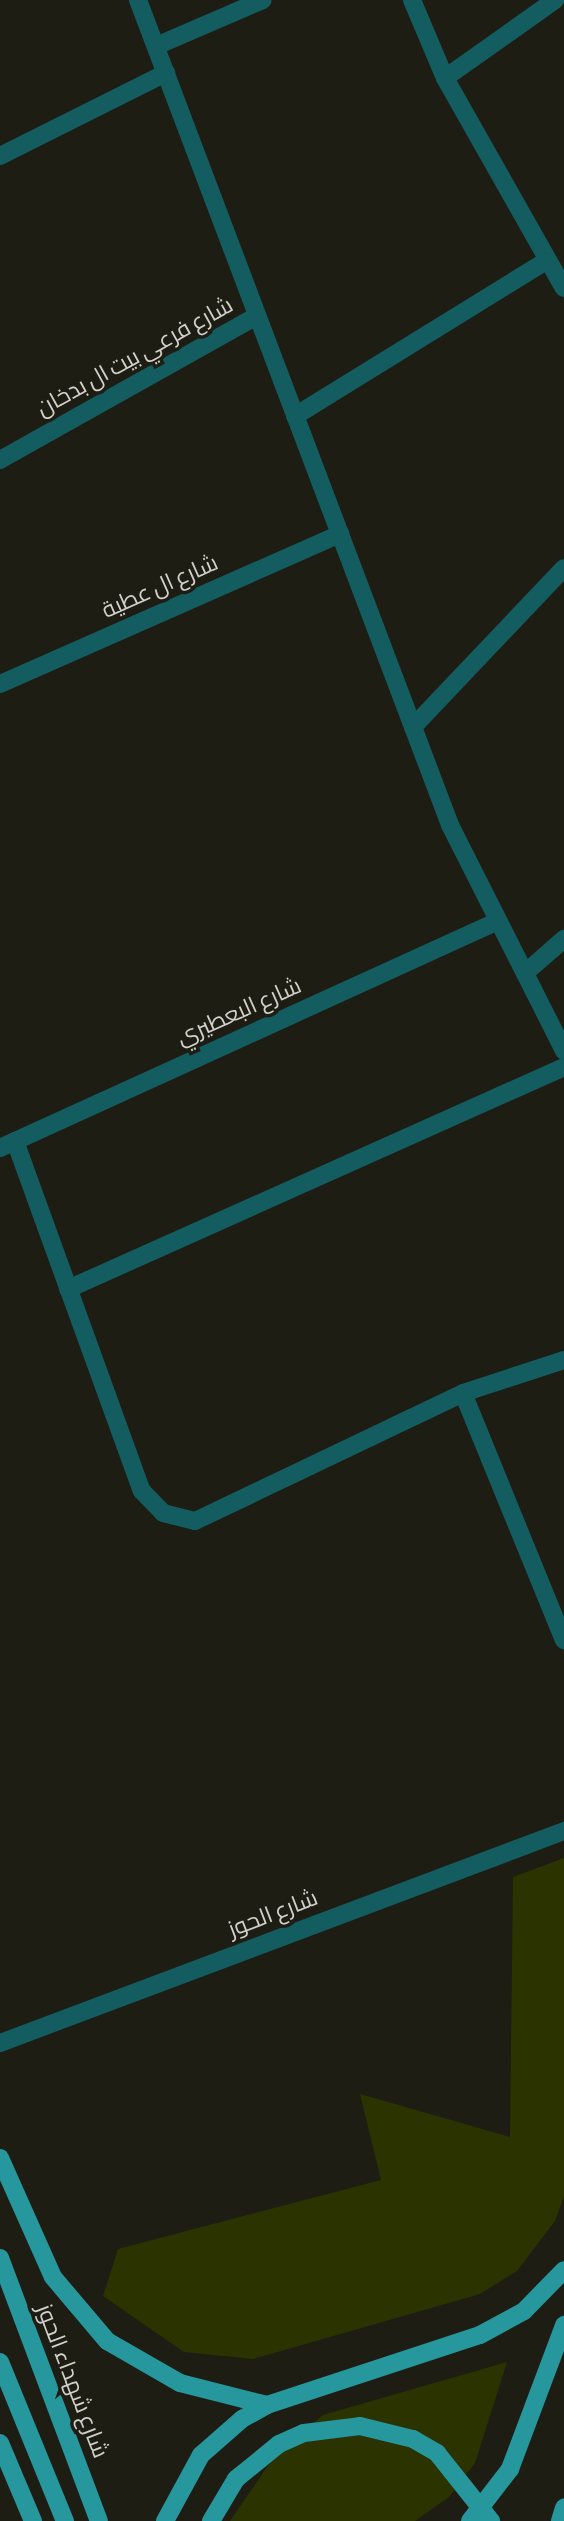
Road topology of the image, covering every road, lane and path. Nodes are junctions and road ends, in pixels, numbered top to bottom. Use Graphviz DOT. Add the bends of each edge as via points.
graph roads {
  1 [pos="138,0"];
  2 [pos="263,0"];
  3 [pos="412,0"];
  4 [pos="555,0"];
  5 [pos="156,46"];
  6 [pos="166,73"];
  7 [pos="445,78"];
  8 [pos="0,156"];
  9 [pos="544,262"];
  10 [pos="564,288"];
  11 [pos="257,316"];
  12 [pos="295,416"];
  13 [pos="0,460"];
  14 [pos="340,534"];
  15 [pos="564,568"];
  16 [pos="0,684"];
  17 [pos="413,727"];
  18 [pos="498,921"];
  19 [pos="564,939"];
  20 [pos="525,973"];
  21 [pos="564,1051"];
  22 [pos="564,1067"];
  23 [pos="8,1144"];
  24 [pos="68,1289"];
  25 [pos="564,1360"];
  26 [pos="463,1393"];
  27 [pos="564,1640"];
  28 [pos="564,1831"];
  29 [pos="0,2043"];
  30 [pos="0,2158"];
  31 [pos="0,2258"];
  32 [pos="564,2270"];
  33 [pos="564,2325"];
  34 [pos="0,2362"];
  35 [pos="267,2404"];
  36 [pos="0,2443"];
  37 [pos="564,2508"];
  38 [pos="33,2521"];
  39 [pos="65,2521"];
  40 [pos="99,2521"];
  41 [pos="165,2521"];
  42 [pos="211,2521"];
  43 [pos="470,2521"];
  44 [pos="491,2521"];
  45 [pos="560,2521"];
  1 -- 5 [label="street"];
  2 -- 5 [label="street"];
  3 -- 7 [label="street"];
  4 -- 7 [label="street"];
  5 -- 6 [label="street"];
  6 -- 8 [label="street"];
  6 -- 11 [label="street"];
  7 -- 9 [label="street"];
  9 -- 10 [label="street"];
  9 -- 12 [label="street"];
  11 -- 12 [label="street"];
  11 -- 13 [label="street, شارع فرعي بيت ال بدخان"];
  12 -- 14 [label="street"];
  14 -- 16 [label="street, شارع ال عطية"];
  14 -- 17 [label="street"];
  15 -- 17 [label="street"];
  17 -- 18 [label="street" via="450,825"];
  18 -- 20 [label="street"];
  18 -- 23 [label="street, شارع البعطيري"];
  19 -- 20 [label="street"];
  20 -- 21 [label="street"];
  22 -- 24 [label="street"];
  23 -- 24 [label="street"];
  24 -- 26 [label="street" via="142,1490 163,1513 195,1521"];
  25 -- 26 [label="street"];
  26 -- 27 [label="street"];
  28 -- 29 [label="street, شارع الحوز"];
  30 -- 35 [label="main road" via="53,2277 107,2341 180,2384"];
  31 -- 40 [label="main road, شارع شهداء الحوز"];
  32 -- 35 [label="main road" via="524,2311 480,2335"];
  33 -- 43 [label="main road" via="526,2436"];
  34 -- 39 [label="main road"];
  35 -- 41 [label="main road" via="201,2455"];
  36 -- 38 [label="main road"];
  37 -- 45 [label="main road"];
  42 -- 44 [label="main road, bridge" via="236,2479 279,2444 304,2433 360,2426 413,2439 437,2453"];
}
